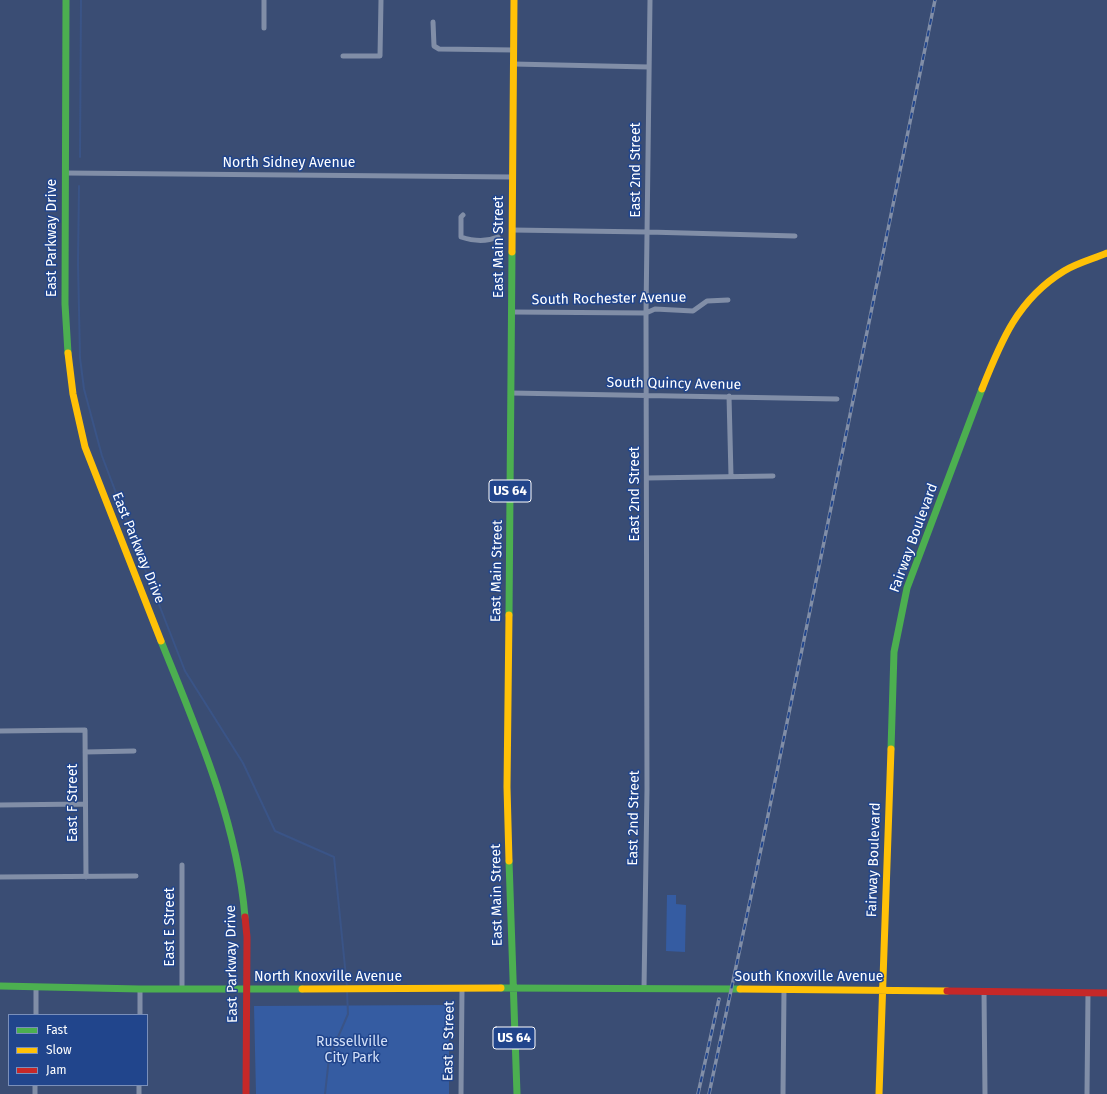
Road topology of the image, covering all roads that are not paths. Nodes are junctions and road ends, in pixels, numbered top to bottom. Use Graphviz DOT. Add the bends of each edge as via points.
graph roads {
  1 [pos="66,0"];
  2 [pos="264,0"];
  3 [pos="381,0"];
  4 [pos="514,0"];
  5 [pos="650,0"];
  6 [pos="433,22"];
  7 [pos="264,28"];
  8 [pos="514,50"];
  9 [pos="343,56"];
  10 [pos="514,64"];
  11 [pos="649,67"];
  12 [pos="65,173"];
  13 [pos="513,177"];
  14 [pos="463,215"];
  15 [pos="512,230"];
  16 [pos="648,232"];
  17 [pos="795,236"];
  18 [pos="498,237"];
  19 [pos="1107,253"];
  20 [pos="728,300"];
  21 [pos="512,312"];
  22 [pos="646,313"];
  23 [pos="511,393"];
  24 [pos="647,396"];
  25 [pos="729,396"];
  26 [pos="837,399"];
  27 [pos="731,476"];
  28 [pos="773,476"];
  29 [pos="647,478"];
  30 [pos="0,731"];
  31 [pos="134,751"];
  32 [pos="85,752"];
  33 [pos="85,804"];
  34 [pos="0,805"];
  35 [pos="182,865"];
  36 [pos="136,876"];
  37 [pos="0,877"];
  38 [pos="86,877"];
  39 [pos="0,986"];
  40 [pos="36,987"];
  41 [pos="140,989"];
  42 [pos="182,989"];
  43 [pos="462,989"];
  44 [pos="512,989"];
  45 [pos="644,989"];
  46 [pos="246,990"];
  47 [pos="784,990"];
  48 [pos="882,990"];
  49 [pos="984,991"];
  50 [pos="1088,993"];
  51 [pos="1107,993"];
  52 [pos="36,1014"];
  53 [pos="140,1014"];
  54 [pos="246,1094"];
  55 [pos="461,1094"];
  56 [pos="517,1094"];
  57 [pos="783,1094"];
  58 [pos="879,1094"];
  59 [pos="985,1094"];
  60 [pos="1087,1094"];
  1 -- 12 [label="main road, East Parkway Drive"];
  2 -- 7 [label="street"];
  3 -- 9 [label="street" via="380,56"];
  4 -- 8 [label="main road, East Main Street / US 64"];
  5 -- 11 [label="street, East 2nd Street"];
  6 -- 8 [label="street" via="434,46 439,49"];
  8 -- 10 [label="main road, East Main Street / US 64"];
  10 -- 11 [label="street"];
  10 -- 13 [label="main road, East Main Street / US 64"];
  11 -- 16 [label="street, East 2nd Street"];
  12 -- 13 [label="street, North Sidney Avenue"];
  12 -- 46 [label="main road, East Parkway Drive" via="66,340 77,420 103,495 204,750 229,824 246,911"];
  13 -- 15 [label="main road, East Main Street / US 64"];
  14 -- 18 [label="street" via="461,237 476,240"];
  15 -- 16 [label="street"];
  15 -- 21 [label="main road, East Main Street / US 64"];
  16 -- 17 [label="street"];
  16 -- 22 [label="street, East 2nd Street"];
  19 -- 48 [label="main road, Fairway Boulevard" via="1066,270 1032,295 1011,323 993,361 907,588 894,652"];
  20 -- 22 [label="street, South Rochester Avenue" via="707,301 693,310 655,309"];
  21 -- 22 [label="street, South Rochester Avenue"];
  21 -- 23 [label="main road, East Main Street / US 64"];
  22 -- 24 [label="street, East 2nd Street"];
  23 -- 24 [label="street, South Quincy Avenue"];
  23 -- 44 [label="main road, East Main Street / US 64" via="508,787"];
  24 -- 25 [label="street, South Quincy Avenue"];
  24 -- 29 [label="street, East 2nd Street"];
  25 -- 26 [label="street, South Quincy Avenue"];
  25 -- 27 [label="street"];
  27 -- 28 [label="street"];
  27 -- 29 [label="street"];
  29 -- 45 [label="street, East 2nd Street"];
  30 -- 32 [label="street, East F Street" via="85,730"];
  31 -- 32 [label="street"];
  32 -- 33 [label="street, East F Street"];
  33 -- 34 [label="street"];
  33 -- 38 [label="street, East F Street"];
  35 -- 42 [label="street, East E Street"];
  36 -- 38 [label="street"];
  37 -- 38 [label="street"];
  39 -- 40 [label="main road, North Knoxville Avenue"];
  40 -- 41 [label="main road, North Knoxville Avenue"];
  40 -- 52 [label="street"];
  41 -- 42 [label="main road, North Knoxville Avenue"];
  41 -- 53 [label="street"];
  42 -- 46 [label="main road, North Knoxville Avenue"];
  43 -- 44 [label="main road, North Knoxville Avenue"];
  43 -- 46 [label="main road, North Knoxville Avenue"];
  43 -- 55 [label="street, East B Street"];
  44 -- 45 [label="main road, South Knoxville Avenue"];
  44 -- 56 [label="main road, East Main Street / US 64"];
  45 -- 47 [label="main road, South Knoxville Avenue"];
  46 -- 54 [label="main road, East Parkway Drive"];
  47 -- 48 [label="main road, South Knoxville Avenue"];
  47 -- 57 [label="street"];
  48 -- 49 [label="main road, South Knoxville Avenue"];
  48 -- 58 [label="main road, Fairway Boulevard"];
  49 -- 50 [label="main road, South Knoxville Avenue"];
  49 -- 59 [label="street"];
  50 -- 51 [label="main road, South Knoxville Avenue"];
  50 -- 60 [label="street"];
}
